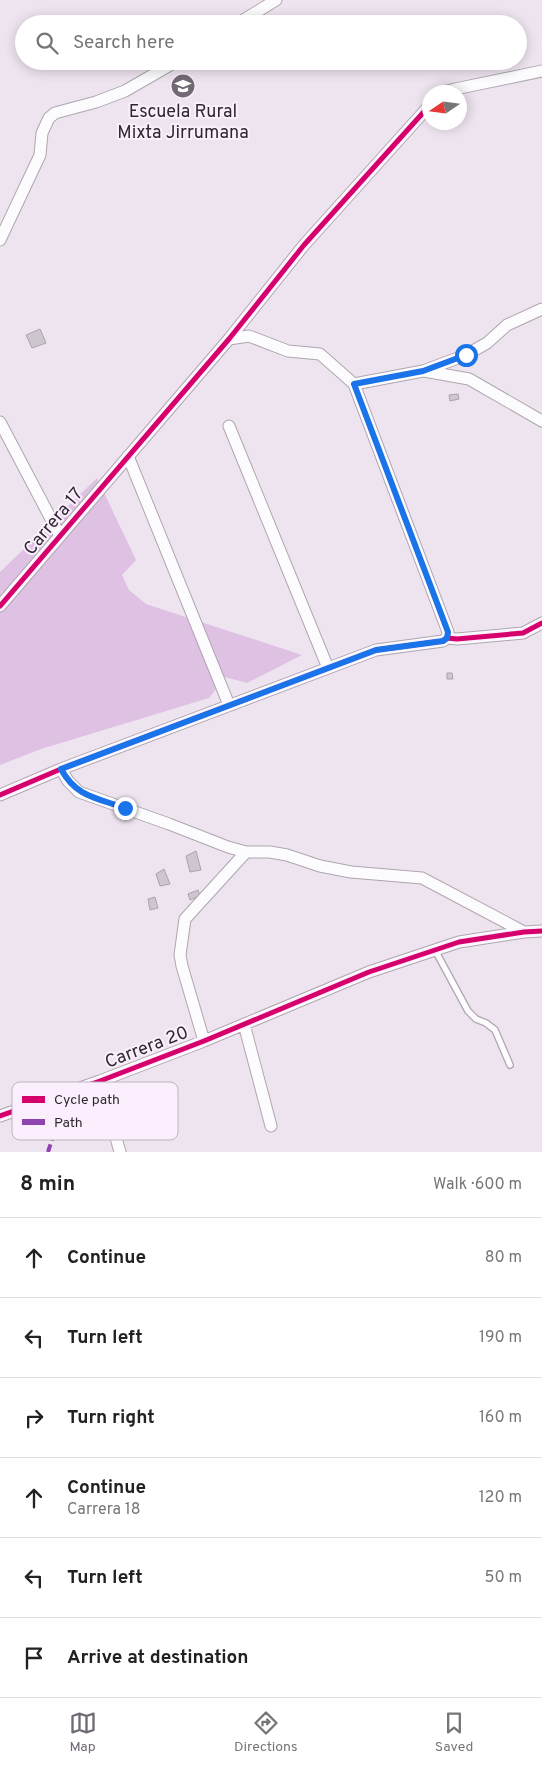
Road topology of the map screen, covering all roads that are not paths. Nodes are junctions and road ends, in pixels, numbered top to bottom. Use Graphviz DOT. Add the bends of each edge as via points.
graph roads {
  1 [pos="276,0"];
  2 [pos="252,15"];
  3 [pos="162,70"];
  4 [pos="542,71"];
  5 [pos="467,86"];
  6 [pos="422,114"];
  7 [pos="0,240"];
  8 [pos="542,308"];
  9 [pos="229,339"];
  10 [pos="423,371"];
  11 [pos="354,384"];
  12 [pos="0,422"];
  13 [pos="542,422"];
  14 [pos="229,426"];
  15 [pos="128,456"];
  16 [pos="60,536"];
  17 [pos="0,606"];
  18 [pos="542,623"];
  19 [pos="447,638"];
  20 [pos="328,668"];
  21 [pos="230,705"];
  22 [pos="61,769"];
  23 [pos="0,795"];
  24 [pos="246,852"];
  25 [pos="542,931"];
  26 [pos="524,932"];
  27 [pos="435,950"];
  28 [pos="244,1024"];
  29 [pos="204,1041"];
  30 [pos="510,1065"];
  31 [pos="100,1081"];
  32 [pos="97,1082"];
  33 [pos="12,1112"];
  34 [pos="0,1116"];
  35 [pos="270,1126"];
  1 -- 2 [label="street"];
  3 -- 7 [label="street" via="126,91 55,113 49,118 42,133 40,155"];
  4 -- 5 [label="street"];
  6 -- 9 [label="street, Carrera 17" via="304,245"];
  8 -- 10 [label="street" via="507,325 471,352"];
  9 -- 11 [label="street" via="249,336 288,351 320,354"];
  9 -- 15 [label="street, Carrera 17"];
  10 -- 11 [label="street"];
  10 -- 13 [label="street" via="469,379"];
  11 -- 19 [label="street" via="448,632"];
  12 -- 16 [label="street"];
  14 -- 20 [label="street"];
  15 -- 16 [label="street, Carrera 17"];
  15 -- 21 [label="street"];
  16 -- 17 [label="street, Carrera 17"];
  18 -- 19 [label="street" via="523,633"];
  19 -- 20 [label="street" via="376,650"];
  20 -- 21 [label="street"];
  21 -- 22 [label="street"];
  22 -- 23 [label="street"];
  22 -- 24 [label="street" via="80,792"];
  24 -- 26 [label="street" via="270,852 351,872 422,878"];
  24 -- 29 [label="street" via="185,919 180,955"];
  25 -- 26 [label="street, Carrera 20"];
  26 -- 27 [label="street, Carrera 20" via="459,942"];
  27 -- 28 [label="street, Carrera 20" via="369,972"];
  27 -- 30 [label="lane" via="468,1011 495,1030"];
  28 -- 29 [label="street, Carrera 20"];
  28 -- 35 [label="street"];
  29 -- 31 [label="street, Carrera 20"];
  31 -- 32 [label="street, Carrera 20"];
  33 -- 34 [label="street, Carrera 20"];
}
